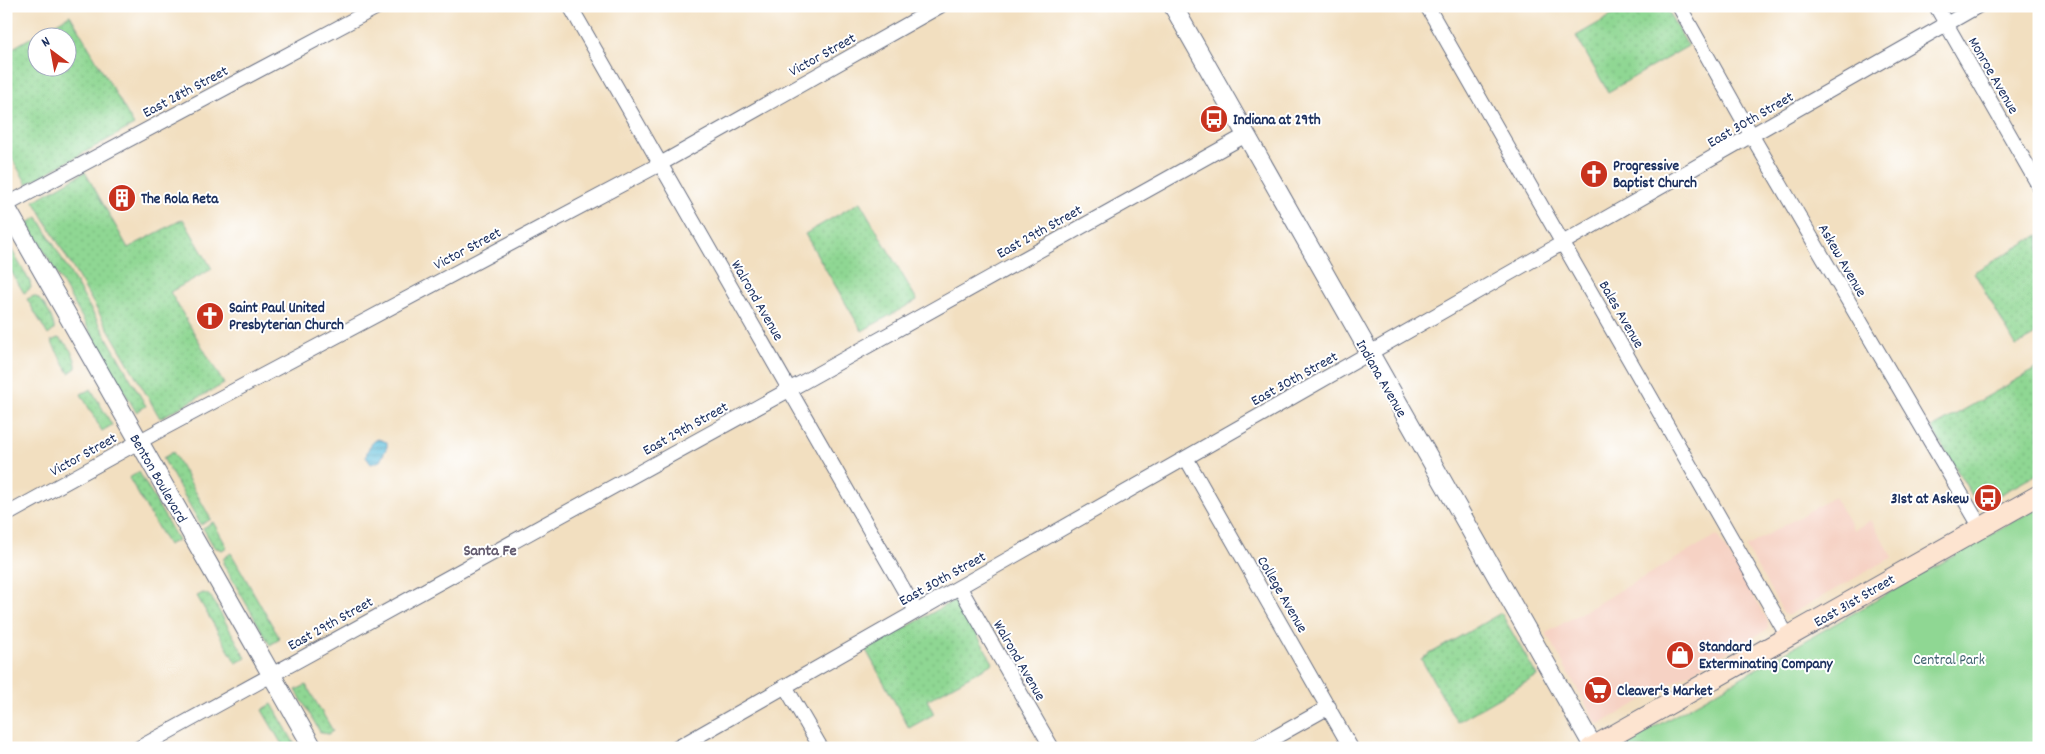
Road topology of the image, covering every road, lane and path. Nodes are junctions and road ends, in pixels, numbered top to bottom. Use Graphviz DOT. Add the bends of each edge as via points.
graph roads {
  1 [pos="379,6"];
  2 [pos="570,6"];
  3 [pos="940,6"];
  4 [pos="1173,6"];
  5 [pos="1427,6"];
  6 [pos="1679,6"];
  7 [pos="1936,6"];
  8 [pos="1978,6"];
  9 [pos="1946,24"];
  10 [pos="1246,135"];
  11 [pos="1752,136"];
  12 [pos="662,163"];
  13 [pos="2039,186"];
  14 [pos="6,206"];
  15 [pos="1563,244"];
  16 [pos="1369,355"];
  17 [pos="790,389"];
  18 [pos="139,441"];
  19 [pos="1186,458"];
  20 [pos="2039,495"];
  21 [pos="6,515"];
  22 [pos="1981,528"];
  23 [pos="960,588"];
  24 [pos="916,611"];
  25 [pos="1788,638"];
  26 [pos="270,675"];
  27 [pos="786,686"];
  28 [pos="1329,707"];
  29 [pos="1593,747"];
  30 [pos="139,748"];
  31 [pos="313,748"];
  32 [pos="677,748"];
  33 [pos="821,748"];
  34 [pos="1052,748"];
  35 [pos="1256,748"];
  36 [pos="1351,748"];
  1 -- 14 [label="street, East 28th Street"];
  2 -- 12 [label="street, Walrond Avenue"];
  3 -- 12 [label="street, Victor Street"];
  4 -- 10 [label="street, Indiana Avenue"];
  5 -- 15 [label="street, Bales Avenue"];
  6 -- 11 [label="street, Askew Avenue"];
  7 -- 9 [label="street, Monroe Avenue"];
  8 -- 9 [label="street, East 30th Street"];
  9 -- 11 [label="street, East 30th Street"];
  9 -- 13 [label="street, Monroe Avenue"];
  10 -- 16 [label="street, Indiana Avenue"];
  10 -- 17 [label="street, East 29th Street"];
  11 -- 15 [label="street, East 30th Street"];
  11 -- 22 [label="street, Askew Avenue"];
  12 -- 17 [label="street, Walrond Avenue"];
  12 -- 18 [label="street, Victor Street"];
  14 -- 18 [label="street, Benton Boulevard"];
  15 -- 16 [label="street, East 30th Street"];
  15 -- 25 [label="street, Bales Avenue"];
  16 -- 19 [label="street, East 30th Street"];
  16 -- 29 [label="street, Indiana Avenue"];
  17 -- 24 [label="street, Walrond Avenue"];
  17 -- 26 [label="street, East 29th Street"];
  18 -- 21 [label="street, Victor Street"];
  18 -- 26 [label="street, Benton Boulevard"];
  19 -- 23 [label="street, East 30th Street"];
  19 -- 28 [label="street, College Avenue"];
  20 -- 22 [label="main road, East 31st Street"];
  22 -- 25 [label="main road, East 31st Street"];
  23 -- 24 [label="street, East 30th Street"];
  23 -- 34 [label="street, Walrond Avenue"];
  24 -- 27 [label="street, East 30th Street"];
  25 -- 29 [label="main road, East 31st Street"];
  26 -- 30 [label="street, East 29th Street"];
  26 -- 31 [label="street, Benton Boulevard"];
  27 -- 32 [label="street, East 30th Street"];
  27 -- 33 [label="street"];
  28 -- 35 [label="street"];
  28 -- 36 [label="street, College Avenue"];
}
